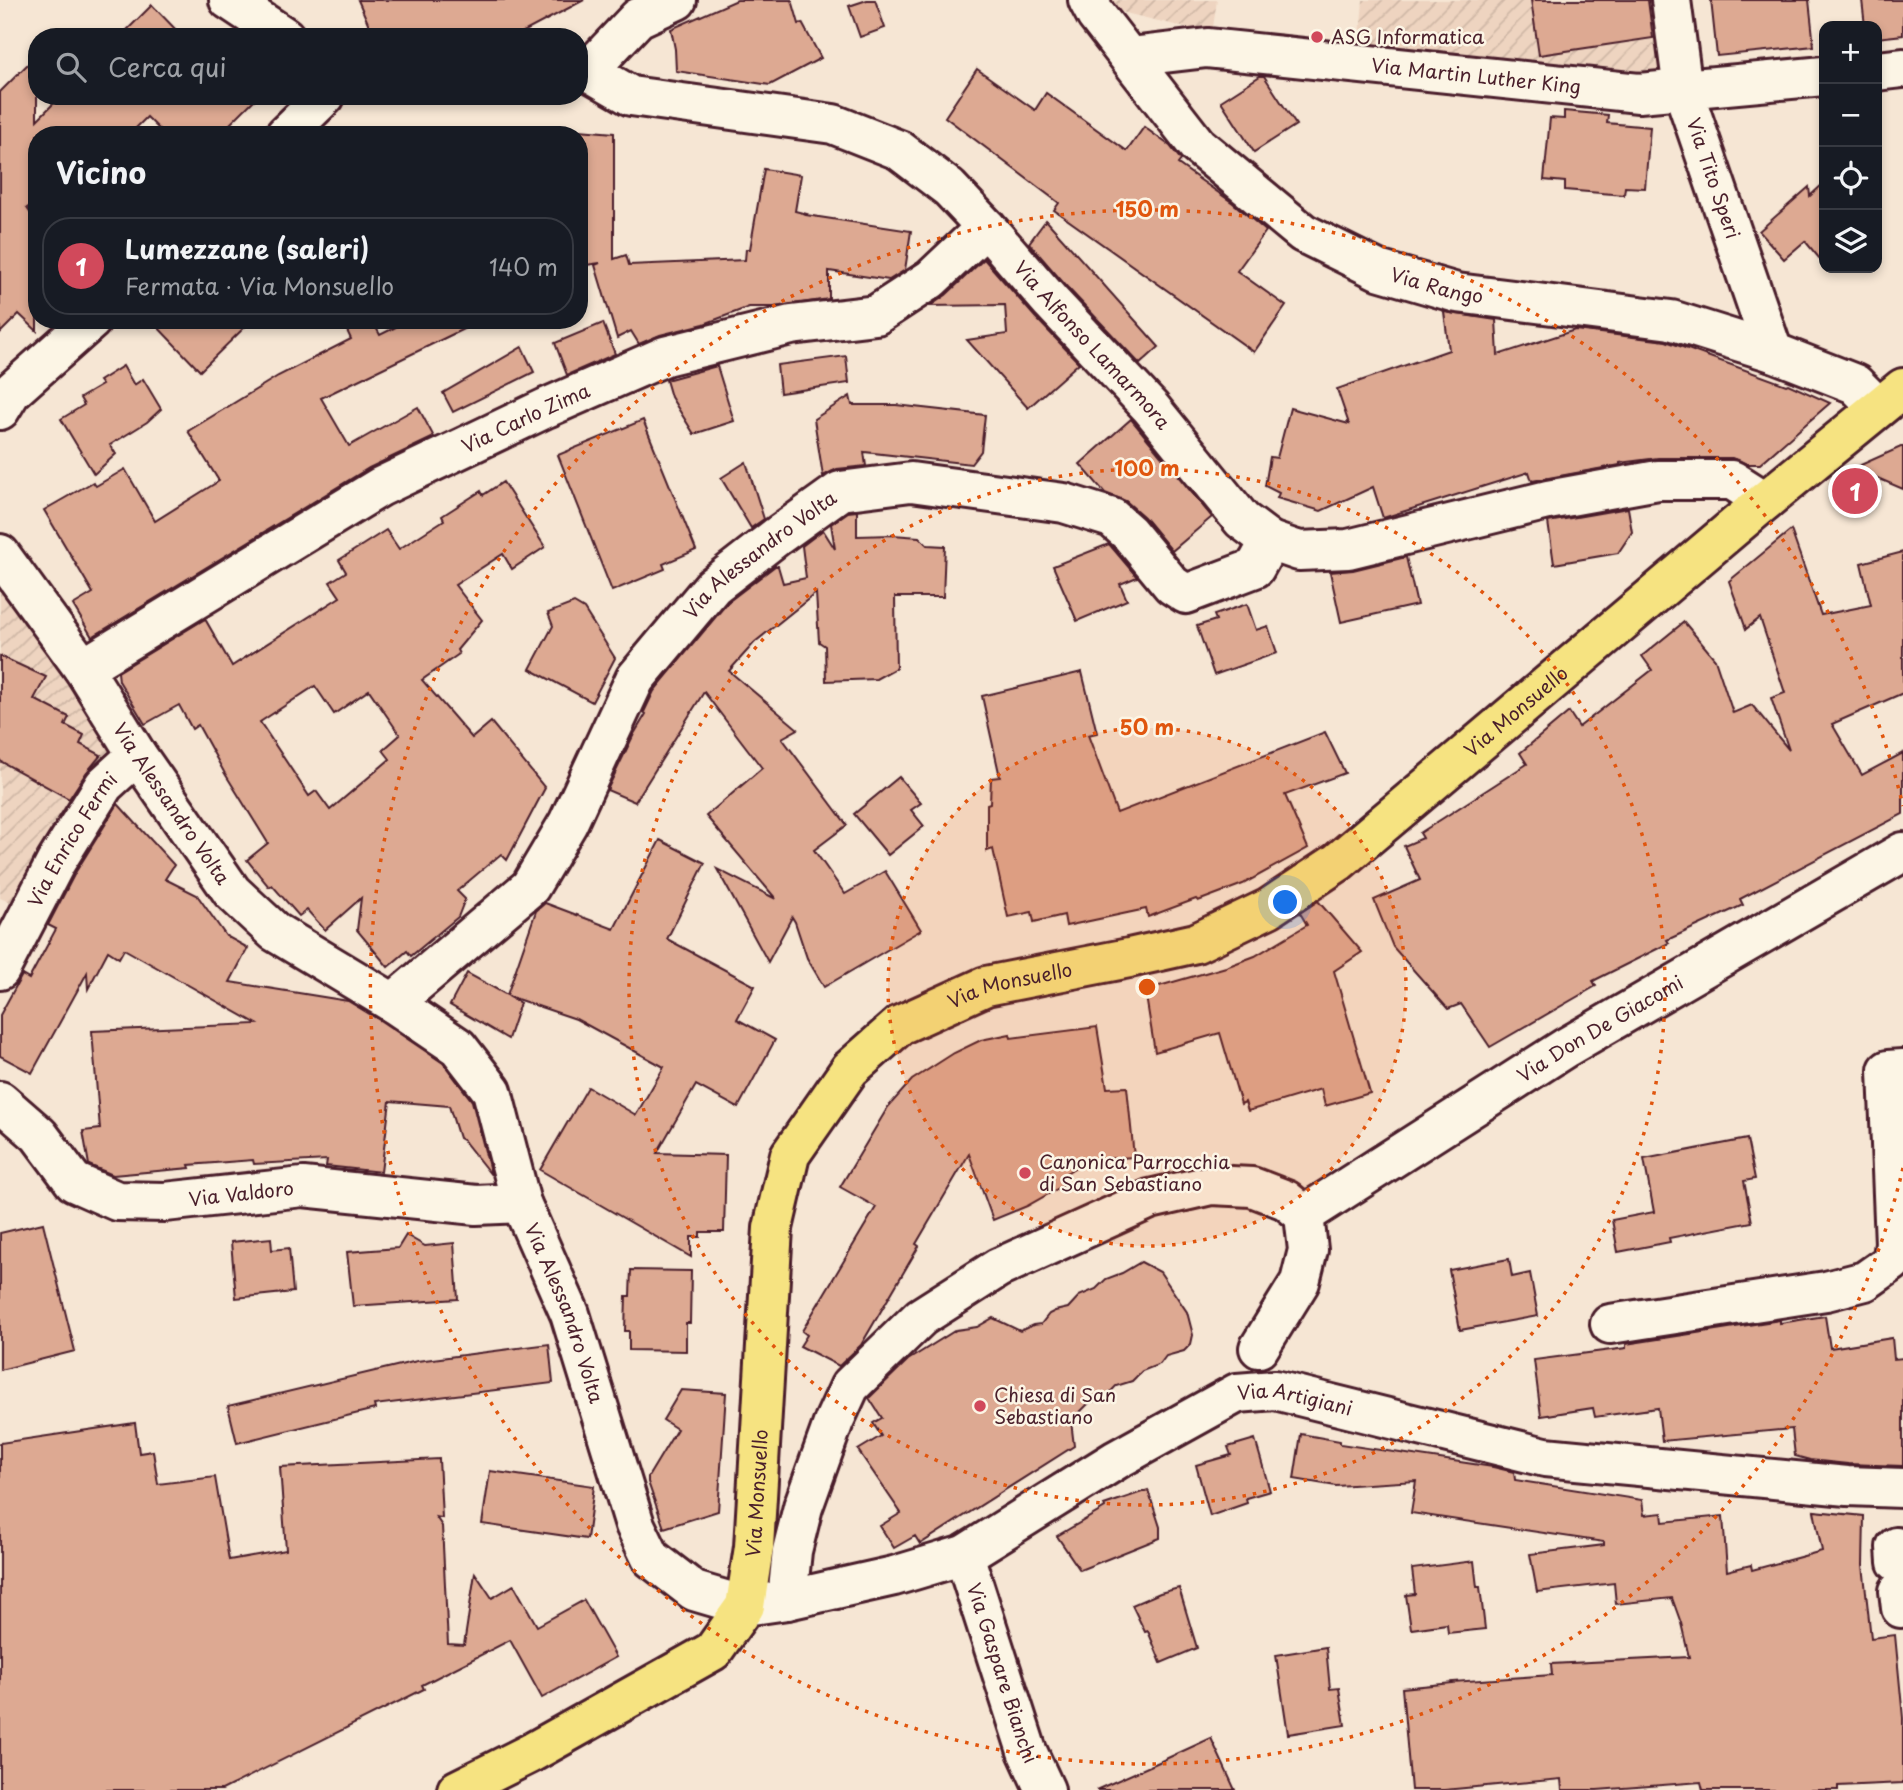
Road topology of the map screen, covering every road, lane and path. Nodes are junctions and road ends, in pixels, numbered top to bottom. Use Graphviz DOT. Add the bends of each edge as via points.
graph roads {
  1 [pos="229,0"];
  2 [pos="677,0"];
  3 [pos="1088,0"];
  4 [pos="1671,0"];
  5 [pos="271,28"];
  6 [pos="1130,57"];
  7 [pos="588,67"];
  8 [pos="1903,68"];
  9 [pos="1882,70"];
  10 [pos="588,73"];
  11 [pos="1819,76"];
  12 [pos="1683,90"];
  13 [pos="316,105"];
  14 [pos="294,126"];
  15 [pos="986,227"];
  16 [pos="82,329"];
  17 [pos="1773,352"];
  18 [pos="1893,402"];
  19 [pos="0,410"];
  20 [pos="1765,501"];
  21 [pos="1269,541"];
  22 [pos="0,554"];
  23 [pos="83,668"];
  24 [pos="137,755"];
  25 [pos="1903,852"];
  26 [pos="0,970"];
  27 [pos="393,1003"];
  28 [pos="1903,1069"];
  29 [pos="0,1101"];
  30 [pos="521,1203"];
  31 [pos="1304,1215"];
  32 [pos="1897,1263"];
  33 [pos="1610,1324"];
  34 [pos="1259,1348"];
  35 [pos="1898,1542"];
  36 [pos="977,1547"];
  37 [pos="787,1600"];
  38 [pos="745,1606"];
  39 [pos="457,1790"];
  40 [pos="1045,1790"];
  1 -- 5 [label="street"];
  2 -- 7 [label="street" via="638,18"];
  3 -- 6 [label="street, Via Rango"];
  4 -- 12 [label="street, Via Tito Speri"];
  6 -- 12 [label="street, Via Martin Luther King" via="1207,48 1639,93"];
  6 -- 17 [label="street, Via Rango" via="1197,145 1303,233 1378,270 1457,293 1671,320"];
  8 -- 9 [label="street"];
  10 -- 15 [label="street, Via Alfonso Lamarmora" via="631,96 833,124 899,149 948,188"];
  11 -- 12 [label="street, Via Martin Luther King"];
  12 -- 17 [label="street, Via Tito Speri"];
  13 -- 14 [label="street"];
  15 -- 21 [label="street, Via Alfonso Lamarmora" via="1151,408 1242,520"];
  15 -- 23 [label="street, Via Carlo Zima" via="931,279 877,315 791,325 665,356 380,487"];
  16 -- 19 [label="street" via="11,393"];
  17 -- 18 [label="street, Via Rango"];
  18 -- 20 [label="main road, Via Monsuello"];
  20 -- 21 [label="street, Via Alfonso Lamarmora" via="1732,480 1658,480 1548,500 1349,550 1299,551"];
  20 -- 38 [label="main road, Via Monsuello" via="1338,862 1269,908 1196,943 986,986 900,1025 850,1069 790,1155 773,1228 754,1547"];
  21 -- 27 [label="street, Via Alessandro Volta" via="1255,568 1186,594 1172,585 1112,518 1064,503 911,482 840,491 713,586 635,679 568,823 530,887"];
  22 -- 23 [label="street, Via Alessandro Volta"];
  23 -- 24 [label="street, Via Alessandro Volta"];
  24 -- 26 [label="street, Via Enrico Fermi" via="104,785 56,862"];
  24 -- 27 [label="street, Via Alessandro Volta" via="232,892 275,932"];
  25 -- 31 [label="street, Via Don De Giacomi" via="1565,1048"];
  27 -- 30 [label="street, Via Alessandro Volta" via="458,1047 492,1091"];
  28 -- 32 [label="street" via="1888,1070"];
  29 -- 30 [label="street, Via Valdoro" via="39,1135 74,1182 117,1201 166,1202 303,1187 476,1205"];
  30 -- 38 [label="street, Via Alessandro Volta" via="570,1314 635,1525 650,1558 694,1591"];
  31 -- 34 [label="street" via="1308,1250 1300,1282"];
  31 -- 37 [label="street" via="1286,1200 1252,1187 1211,1185 1150,1199 998,1268 921,1317 850,1386 803,1507"];
  32 -- 33 [label="street" via="1865,1281 1826,1291"];
  35 -- 36 [label="street, Via Artigiani" via="1847,1486 1545,1457 1275,1390 1237,1393 1116,1460"];
  36 -- 37 [label="street, Via Artigiani" via="894,1576"];
  36 -- 40 [label="street, Via Gaspare Bianchi" via="1027,1751"];
  37 -- 38 [label="street, Via Artigiani"];
  38 -- 39 [label="main road, Via Monsuello" via="713,1651"];
}
